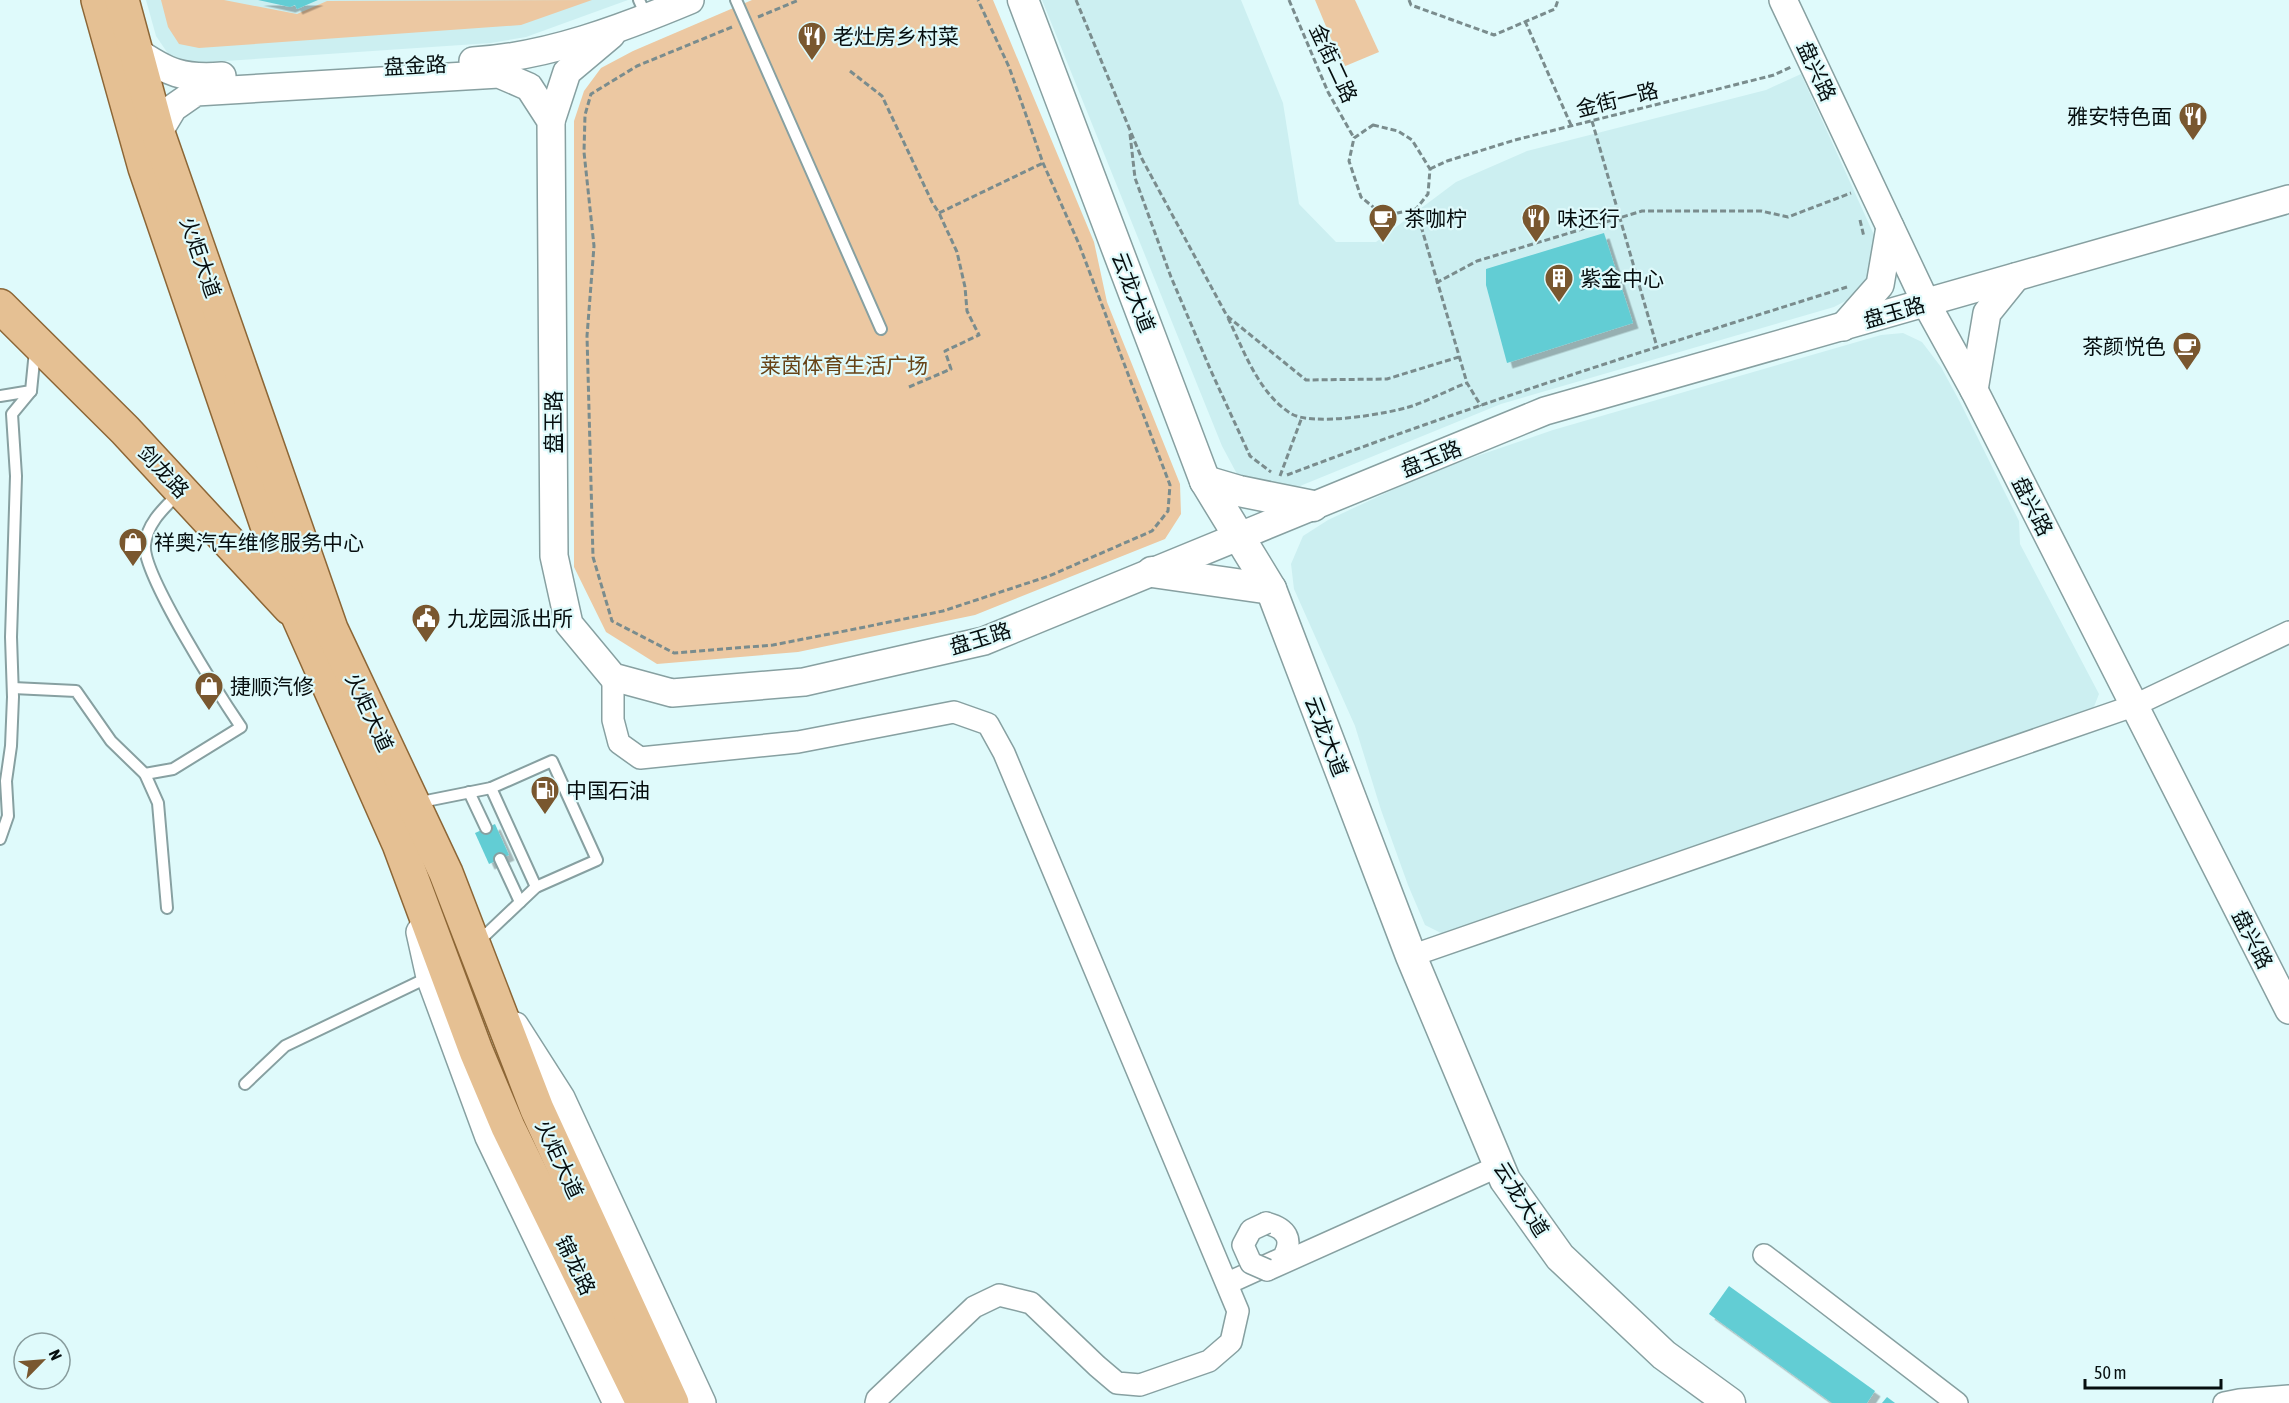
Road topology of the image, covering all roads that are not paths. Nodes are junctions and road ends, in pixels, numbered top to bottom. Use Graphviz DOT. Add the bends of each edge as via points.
graph roads {
  1 [pos="98,0"];
  2 [pos="122,0"];
  3 [pos="690,0"];
  4 [pos="735,0"];
  5 [pos="1023,0"];
  6 [pos="1783,0"];
  7 [pos="643,9"];
  8 [pos="616,30"];
  9 [pos="136,51"];
  10 [pos="551,121"];
  11 [pos="158,133"];
  12 [pos="2289,199"];
  13 [pos="1890,227"];
  14 [pos="2016,277"];
  15 [pos="1926,303"];
  16 [pos="0,306"];
  17 [pos="1843,327"];
  18 [pos="881,329"];
  19 [pos="36,342"];
  20 [pos="1974,390"];
  21 [pos="31,391"];
  22 [pos="0,396"];
  23 [pos="1205,481"];
  24 [pos="182,490"];
  25 [pos="1313,506"];
  26 [pos="1238,537"];
  27 [pos="1152,572"];
  28 [pos="1270,589"];
  29 [pos="298,616"];
  30 [pos="331,629"];
  31 [pos="2289,632"];
  32 [pos="613,677"];
  33 [pos="13,688"];
  34 [pos="2133,705"];
  35 [pos="145,774"];
  36 [pos="491,788"];
  37 [pos="469,792"];
  38 [pos="413,804"];
  39 [pos="486,828"];
  40 [pos="0,839"];
  41 [pos="399,844"];
  42 [pos="500,859"];
  43 [pos="536,887"];
  44 [pos="520,903"];
  45 [pos="167,908"];
  46 [pos="474,945"];
  47 [pos="1411,956"];
  48 [pos="430,977"];
  49 [pos="489,984"];
  50 [pos="2289,1010"];
  51 [pos="245,1084"];
  52 [pos="508,1127"];
  53 [pos="1499,1166"];
  54 [pos="1764,1255"];
  55 [pos="1228,1283"];
  56 [pos="2289,1396"];
  57 [pos="688,1399"];
  58 [pos="617,1403"];
  59 [pos="643,1403"];
  60 [pos="876,1403"];
  61 [pos="1730,1403"];
  62 [pos="1957,1403"];
  63 [pos="2224,1403"];
  1 -- 29 [label="main road, 火炬大道" via="145,168"];
  2 -- 9 [label="main road, 火炬大道"];
  3 -- 7 [label="street, 盘金路"];
  4 -- 18 [label="lane"];
  5 -- 23 [label="main road, 云龙大道"];
  6 -- 13 [label="street, 盘兴路"];
  7 -- 8 [label="street, 盘金路"];
  8 -- 9 [label="street, 盘金路" via="502,60 196,78 163,69"];
  8 -- 10 [label="street" via="567,72"];
  9 -- 11 [label="main road, 火炬大道"];
  10 -- 11 [label="street" via="529,87 499,74 196,92 173,108"];
  10 -- 32 [label="street, 盘玉路" via="554,556 569,624"];
  11 -- 30 [label="main road, 火炬大道"];
  12 -- 14 [label="street, 盘玉路"];
  13 -- 15 [label="street, 盘兴路"];
  13 -- 17 [label="street" via="1880,285"];
  14 -- 15 [label="street, 盘玉路"];
  14 -- 20 [label="street" via="1987,313"];
  15 -- 17 [label="street, 盘玉路"];
  15 -- 20 [label="street, 盘兴路"];
  16 -- 19 [label="main road, 剑龙路"];
  17 -- 25 [label="street, 盘玉路" via="1545,411"];
  19 -- 21 [label="lane"];
  19 -- 24 [label="main road, 剑龙路"];
  20 -- 34 [label="street, 盘兴路"];
  21 -- 22 [label="lane"];
  21 -- 33 [label="lane" via="12,414 16,476 10,637"];
  23 -- 25 [label="main road"];
  23 -- 26 [label="main road, 云龙大道"];
  24 -- 29 [label="main road, 剑龙路"];
  24 -- 35 [label="lane" via="154,518 144,546 152,573 209,678 241,727 173,769"];
  25 -- 26 [label="street, 盘玉路"];
  26 -- 27 [label="street, 盘玉路"];
  26 -- 28 [label="main road, 云龙大道"];
  27 -- 28 [label="main road"];
  27 -- 32 [label="street, 盘玉路" via="984,641 804,682 672,693"];
  28 -- 47 [label="main road, 云龙大道"];
  29 -- 30 [label="main road, 剑龙路"];
  29 -- 41 [label="main road, 火炬大道"];
  30 -- 38 [label="main road, 火炬大道"];
  31 -- 34 [label="street"];
  32 -- 55 [label="street" via="613,720 619,743 640,758 798,742 954,712 988,724 1004,753"];
  33 -- 35 [label="lane" via="76,691 111,741"];
  33 -- 40 [label="lane" via="6,782 8,816"];
  34 -- 47 [label="street"];
  34 -- 50 [label="street, 盘兴路"];
  35 -- 45 [label="lane" via="158,803"];
  36 -- 37 [label="lane"];
  36 -- 43 [label="lane"];
  36 -- 43 [label="lane" via="552,761 597,860"];
  37 -- 38 [label="lane"];
  37 -- 39 [label="lane"];
  38 -- 46 [label="main road, 火炬大道"];
  41 -- 48 [label="street"];
  41 -- 52 [label="main road, 火炬大道"];
  42 -- 44 [label="lane"];
  43 -- 44 [label="lane"];
  44 -- 46 [label="lane"];
  46 -- 49 [label="main road, 火炬大道"];
  47 -- 53 [label="main road, 云龙大道"];
  48 -- 51 [label="lane" via="285,1046"];
  48 -- 58 [label="street" via="489,1137"];
  49 -- 57 [label="main road, 火炬大道" via="537,1109"];
  49 -- 57 [label="street" via="561,1098"];
  52 -- 59 [label="main road, 锦龙路"];
  53 -- 55 [label="street, bridge" via="1267,1270 1251,1263 1243,1245 1251,1230 1266,1223 1282,1228 1286,1235 1289,1244 1283,1258"];
  53 -- 61 [label="main road, 云龙大道" via="1560,1257 1664,1355"];
  54 -- 62 [label="street"];
  55 -- 60 [label="street" via="1238,1311 1231,1342 1209,1361 1140,1385 1118,1383 1031,1303 999,1295 974,1307"];
  56 -- 63 [label="street"];
}
